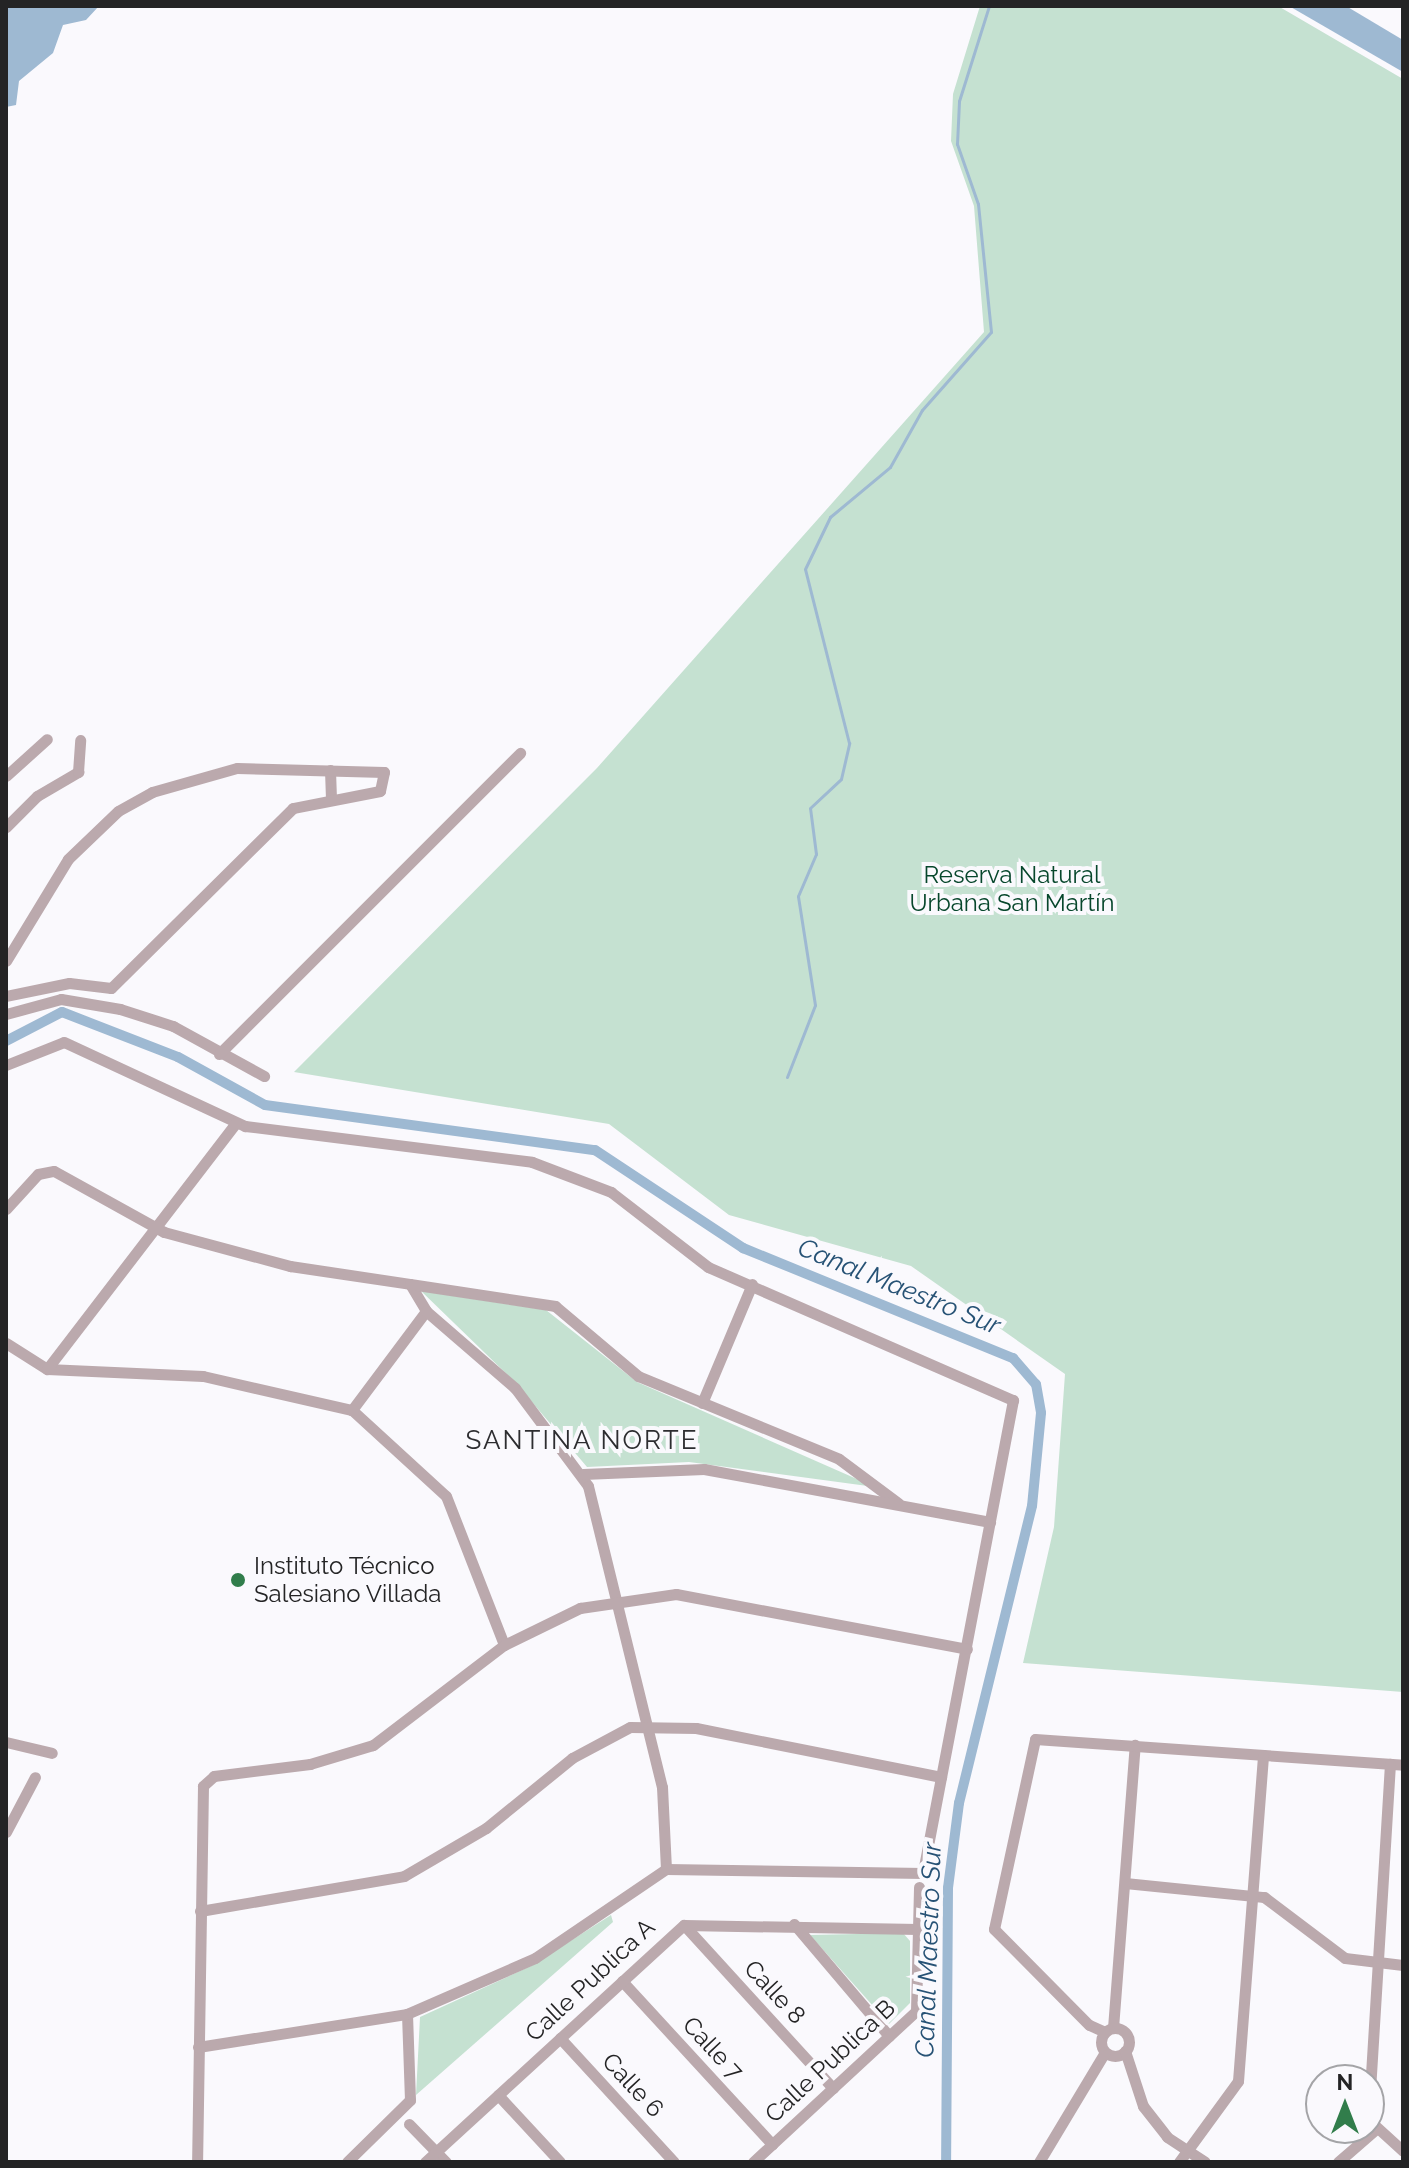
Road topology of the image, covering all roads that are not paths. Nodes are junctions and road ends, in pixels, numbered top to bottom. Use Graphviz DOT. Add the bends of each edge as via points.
graph roads {
  1 [pos="47,739"];
  2 [pos="80,740"];
  3 [pos="520,753"];
  4 [pos="330,770"];
  5 [pos="6,776"];
  6 [pos="331,797"];
  7 [pos="6,827"];
  8 [pos="6,961"];
  9 [pos="6,996"];
  10 [pos="6,1014"];
  11 [pos="219,1054"];
  12 [pos="6,1065"];
  13 [pos="264,1076"];
  14 [pos="236,1123"];
  15 [pos="6,1209"];
  16 [pos="158,1229"];
  17 [pos="410,1284"];
  18 [pos="752,1284"];
  19 [pos="426,1311"];
  20 [pos="6,1343"];
  21 [pos="47,1369"];
  22 [pos="702,1403"];
  23 [pos="352,1410"];
  24 [pos="583,1474"];
  25 [pos="898,1503"];
  26 [pos="990,1522"];
  27 [pos="621,1598"];
  28 [pos="504,1645"];
  29 [pos="967,1649"];
  30 [pos="642,1725"];
  31 [pos="6,1742"];
  32 [pos="1135,1745"];
  33 [pos="52,1753"];
  34 [pos="1263,1755"];
  35 [pos="1397,1765"];
  36 [pos="35,1777"];
  37 [pos="941,1777"];
  38 [pos="6,1832"];
  39 [pos="666,1869"];
  40 [pos="1125,1883"];
  41 [pos="919,1887"];
  42 [pos="1252,1894"];
  43 [pos="200,1911"];
  44 [pos="794,1924"];
  45 [pos="684,1925"];
  46 [pos="918,1929"];
  47 [pos="1377,1963"];
  48 [pos="1403,1965"];
  49 [pos="622,1981"];
  50 [pos="407,2014"];
  51 [pos="1109,2030"];
  52 [pos="889,2036"];
  53 [pos="560,2038"];
  54 [pos="198,2047"];
  55 [pos="1125,2051"];
  56 [pos="1105,2052"];
  57 [pos="1371,2064"];
  58 [pos="833,2088"];
  59 [pos="498,2095"];
  60 [pos="409,2124"];
  61 [pos="1385,2136"];
  62 [pos="772,2144"];
  63 [pos="1355,2144"];
  64 [pos="1403,2151"];
  65 [pos="436,2152"];
  66 [pos="1183,2156"];
  67 [pos="197,2162"];
  68 [pos="347,2162"];
  69 [pos="425,2162"];
  70 [pos="446,2162"];
  71 [pos="560,2162"];
  72 [pos="674,2162"];
  73 [pos="753,2162"];
  74 [pos="1039,2162"];
  75 [pos="1205,2162"];
  76 [pos="1338,2162"];
  1 -- 5 [label="street"];
  2 -- 7 [label="street" via="78,772 37,796"];
  3 -- 11 [label="street"];
  4 -- 6 [label="street"];
  4 -- 6 [label="street" via="376,768 387,782 380,791"];
  4 -- 8 [label="street" via="218,770 134,801 68,859"];
  6 -- 9 [label="street" via="283,816 114,985 69,983"];
  10 -- 11 [label="street" via="61,999 92,1002 156,1019"];
  11 -- 13 [label="street"];
  12 -- 14 [label="street" via="64,1042"];
  14 -- 16 [label="street"];
  14 -- 18 [label="street" via="426,1154 532,1162 604,1188 708,1267"];
  15 -- 16 [label="street" via="38,1174 54,1171"];
  16 -- 17 [label="street" via="290,1266"];
  16 -- 21 [label="street" via="96,1296"];
  17 -- 19 [label="street"];
  17 -- 22 [label="street" via="555,1306 638,1376"];
  18 -- 22 [label="street"];
  18 -- 26 [label="street" via="1011,1396"];
  19 -- 23 [label="street"];
  19 -- 24 [label="street" via="515,1388"];
  20 -- 21 [label="street"];
  21 -- 23 [label="street" via="203,1376"];
  22 -- 25 [label="street" via="839,1459"];
  23 -- 28 [label="street" via="446,1496"];
  24 -- 25 [label="street" via="704,1469"];
  24 -- 27 [label="street"];
  25 -- 26 [label="street"];
  26 -- 29 [label="street"];
  27 -- 28 [label="street" via="561,1614"];
  27 -- 29 [label="street" via="692,1596"];
  27 -- 30 [label="street"];
  28 -- 43 [label="street" via="373,1745 310,1764 208,1778 202,1790"];
  29 -- 37 [label="street"];
  30 -- 37 [label="street" via="696,1728"];
  30 -- 39 [label="street" via="662,1787"];
  30 -- 43 [label="street" via="579,1753 486,1828 404,1876"];
  31 -- 33 [label="street"];
  32 -- 34 [label="street"];
  32 -- 40 [label="street"];
  32 -- 51 [label="street" via="1035,1739 994,1921 1000,1938"];
  34 -- 35 [label="street"];
  34 -- 42 [label="street"];
  35 -- 47 [label="street"];
  36 -- 38 [label="street"];
  37 -- 39 [label="street" via="920,1874"];
  39 -- 50 [label="street" via="535,1958"];
  40 -- 42 [label="street"];
  40 -- 51 [label="street"];
  41 -- 46 [label="street, Calle Publica B"];
  42 -- 47 [label="street" via="1272,1900 1345,1958"];
  42 -- 66 [label="street" via="1238,2081"];
  43 -- 54 [label="street"];
  44 -- 45 [label="street, Calle Publica A"];
  44 -- 46 [label="street, Calle Publica A"];
  44 -- 52 [label="street"];
  45 -- 49 [label="street, Calle Publica A"];
  45 -- 58 [label="street, Calle 8"];
  46 -- 52 [label="street, Calle Publica B" via="916,2011"];
  47 -- 48 [label="street"];
  47 -- 57 [label="street"];
  49 -- 53 [label="street, Calle Publica A"];
  49 -- 62 [label="street, Calle 7"];
  50 -- 54 [label="street"];
  50 -- 68 [label="street" via="410,2100"];
  51 -- 55 [label="street" via="1128,2038"];
  51 -- 56 [label="street"];
  52 -- 58 [label="street, Calle Publica B"];
  53 -- 59 [label="street, Calle Publica A"];
  53 -- 72 [label="street, Calle 6"];
  54 -- 67 [label="street"];
  55 -- 56 [label="street"];
  55 -- 66 [label="street" via="1143,2106"];
  56 -- 74 [label="street"];
  58 -- 62 [label="street, Calle Publica B"];
  59 -- 65 [label="street, Calle Publica A"];
  59 -- 71 [label="street"];
  60 -- 65 [label="street"];
  61 -- 64 [label="street"];
  62 -- 73 [label="street, Calle Publica B"];
  63 -- 76 [label="street"];
  65 -- 69 [label="street, Calle Publica A"];
  65 -- 70 [label="street"];
  66 -- 75 [label="street"];
}
